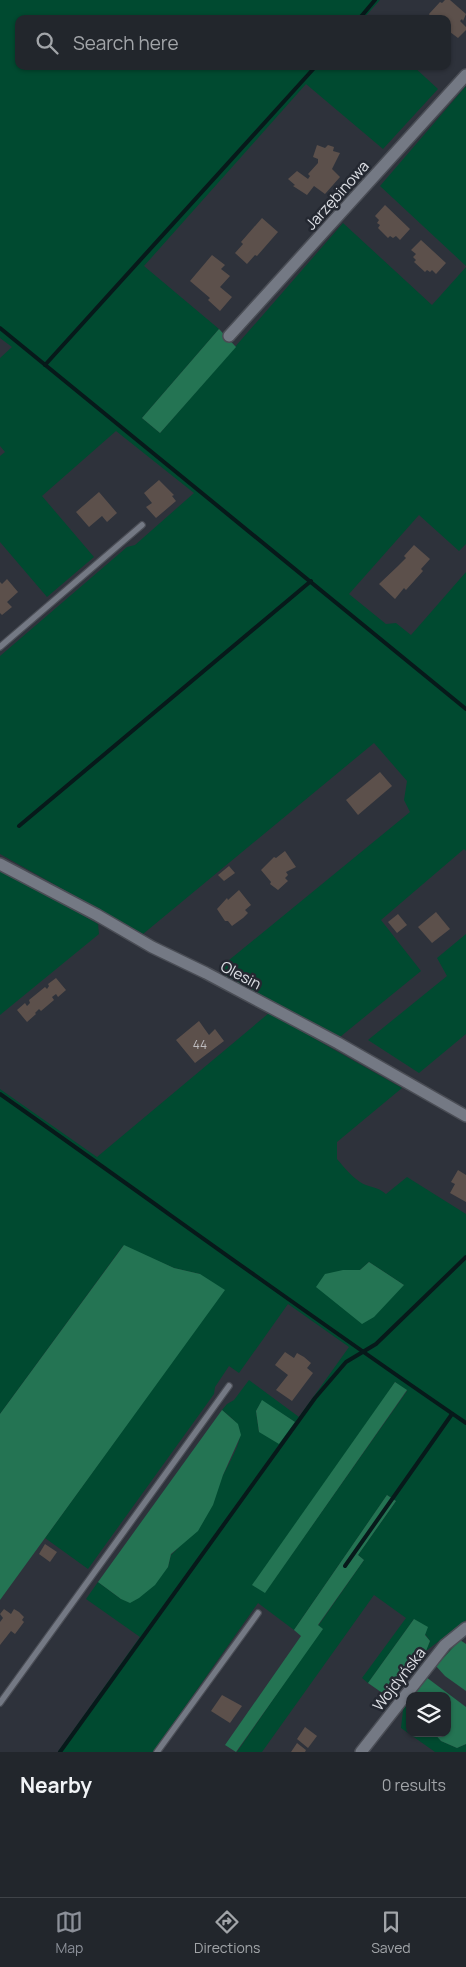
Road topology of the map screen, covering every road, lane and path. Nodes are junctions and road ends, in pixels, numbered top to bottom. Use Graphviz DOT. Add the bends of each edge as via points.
graph roads {
  1 [pos="466,75"];
  2 [pos="229,336"];
  3 [pos="142,525"];
  4 [pos="0,647"];
  5 [pos="0,864"];
  6 [pos="466,1116"];
  7 [pos="229,1386"];
  8 [pos="258,1612"];
  9 [pos="466,1628"];
  10 [pos="0,1703"];
  11 [pos="157,1752"];
  12 [pos="361,1752"];
  1 -- 2 [label="street, Jarzębinowa"];
  3 -- 4 [label="lane"];
  5 -- 6 [label="street, Olesin" via="338,1043"];
  7 -- 10 [label="lane"];
  8 -- 11 [label="lane"];
  9 -- 12 [label="street, Wojdyńska" via="445,1645"];
}
